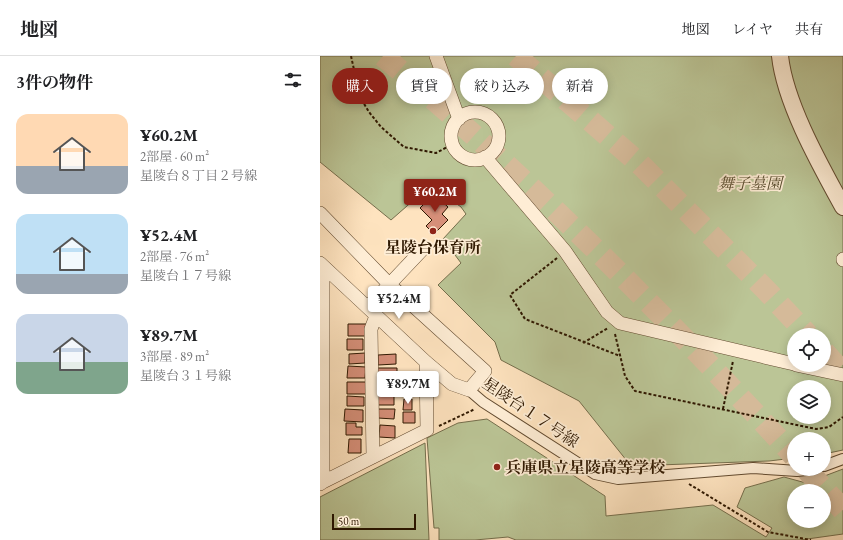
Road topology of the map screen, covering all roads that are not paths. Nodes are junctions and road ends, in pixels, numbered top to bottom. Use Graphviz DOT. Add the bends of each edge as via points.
graph roads {
  1 [pos="436,56"];
  2 [pos="780,56"];
  3 [pos="459,119"];
  4 [pos="485,158"];
  5 [pos="843,207"];
  6 [pos="320,213"];
  7 [pos="421,251"];
  8 [pos="322,264"];
  9 [pos="389,284"];
  10 [pos="372,311"];
  11 [pos="322,361"];
  12 [pos="426,362"];
  13 [pos="787,363"];
  14 [pos="829,372"];
  15 [pos="843,375"];
  16 [pos="469,390"];
  17 [pos="373,457"];
  18 [pos="843,459"];
  19 [pos="831,463"];
  20 [pos="787,470"];
  21 [pos="321,483"];
  1 -- 3 [label="street"];
  2 -- 5 [label="street" via="790,98"];
  3 -- 4 [label="street" via="452,131 453,144 466,158"];
  3 -- 4 [label="street" via="472,112 479,112 496,124 498,143"];
  4 -- 13 [label="street" via="565,251 607,312 618,321"];
  6 -- 9 [label="street"];
  7 -- 9 [label="street"];
  8 -- 10 [label="street, 星陵台１７号線"];
  8 -- 11 [label="street"];
  9 -- 10 [label="street"];
  9 -- 16 [label="street" via="485,371"];
  10 -- 12 [label="street, 星陵台１７号線"];
  10 -- 17 [label="street"];
  11 -- 21 [label="street"];
  12 -- 16 [label="street, 星陵台１７号線" via="452,384"];
  12 -- 17 [label="street" via="427,430"];
  14 -- 15 [label="street"];
  16 -- 20 [label="street, 星陵台１７号線" via="483,402 595,474 618,479 753,468"];
  17 -- 21 [label="street"];
  18 -- 19 [label="street"];
}
